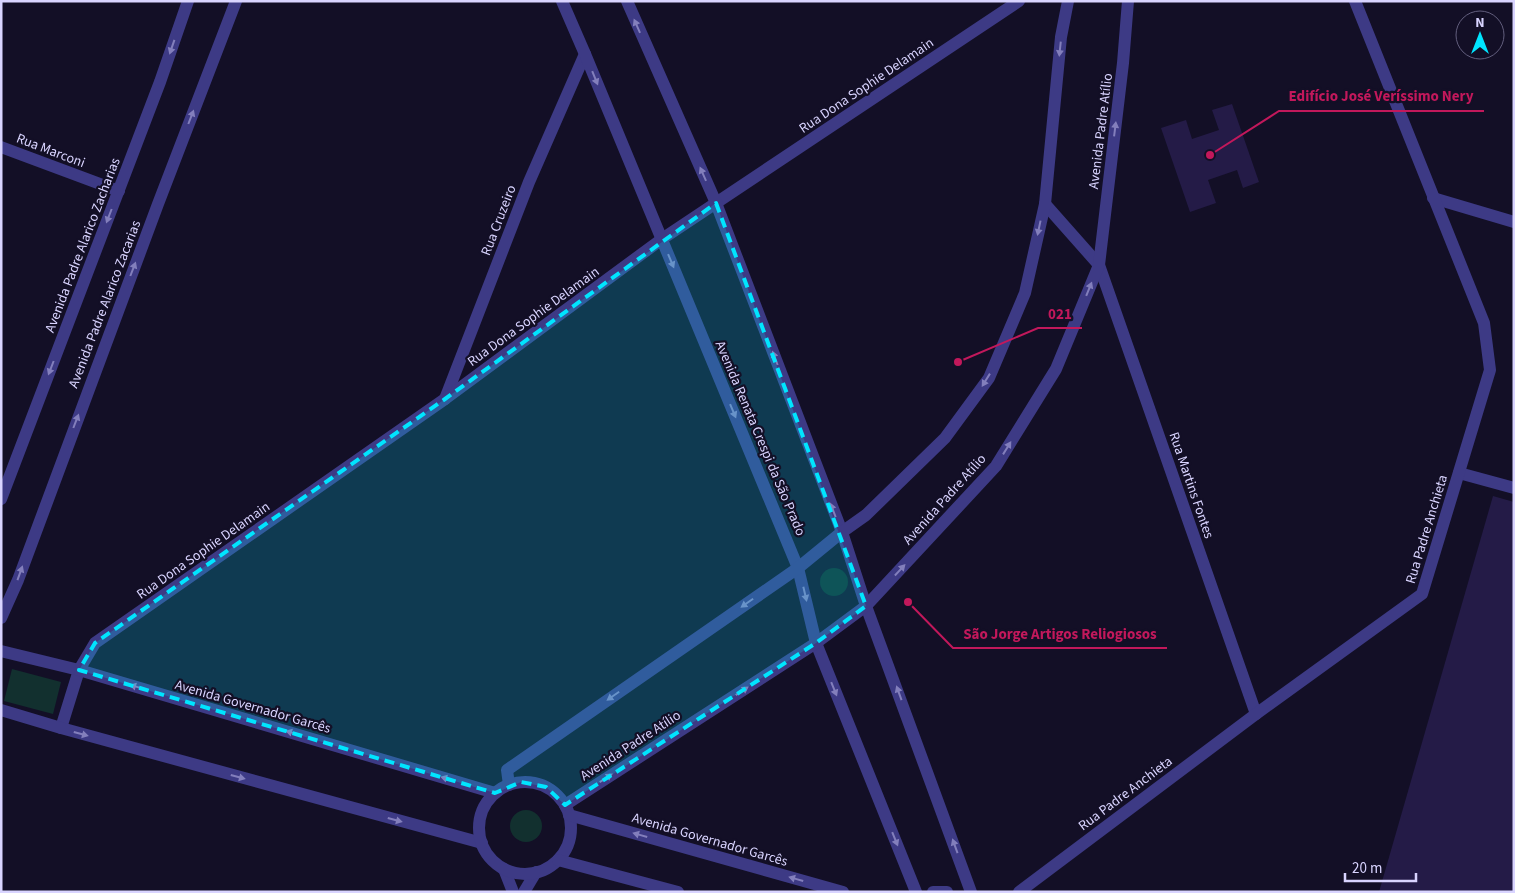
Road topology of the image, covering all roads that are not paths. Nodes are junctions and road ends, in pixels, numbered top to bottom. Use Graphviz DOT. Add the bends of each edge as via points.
graph roads {
  1 [pos="188,1"];
  2 [pos="236,1"];
  3 [pos="562,1"];
  4 [pos="627,1"];
  5 [pos="1019,1"];
  6 [pos="1068,1"];
  7 [pos="1128,1"];
  8 [pos="1355,1"];
  9 [pos="585,54"];
  10 [pos="1,147"];
  11 [pos="118,191"];
  12 [pos="1433,198"];
  13 [pos="716,203"];
  14 [pos="1044,204"];
  15 [pos="1514,222"];
  16 [pos="662,239"];
  17 [pos="1099,265"];
  18 [pos="445,399"];
  19 [pos="1458,472"];
  20 [pos="1514,488"];
  21 [pos="1,499"];
  22 [pos="842,532"];
  23 [pos="798,568"];
  24 [pos="866,606"];
  25 [pos="1,618"];
  26 [pos="816,643"];
  27 [pos="1,651"];
  28 [pos="79,670"];
  29 [pos="1,710"];
  30 [pos="1256,714"];
  31 [pos="61,728"];
  32 [pos="508,785"];
  33 [pos="495,793"];
  34 [pos="567,810"];
  35 [pos="482,843"];
  36 [pos="558,860"];
  37 [pos="504,869"];
  38 [pos="536,872"];
  39 [pos="513,892"];
  40 [pos="524,892"];
  41 [pos="678,892"];
  42 [pos="843,892"];
  43 [pos="916,892"];
  44 [pos="933,892"];
  45 [pos="947,892"];
  46 [pos="972,892"];
  47 [pos="1019,892"];
  1 -- 11 [label="street, Avenida Padre Alarico Zacharias, one-way"];
  25 -- 2 [label="street, Avenida Padre Alarico Zacarias, one-way"];
  3 -- 9 [label="street, Avenida Renata Crespi da São Prado"];
  13 -- 4 [label="street, one-way"];
  5 -- 13 [label="street, Rua Dona Sophie Delamain"];
  6 -- 14 [label="street, one-way" via="1061,37"];
  17 -- 7 [label="street, Avenida Padre Atílio, one-way"];
  8 -- 12 [label="street, Rua Padre Anchieta"];
  9 -- 16 [label="street, Avenida Renata Crespi da São Prado, one-way"];
  9 -- 18 [label="street, Rua Cruzeiro" via="529,182"];
  10 -- 11 [label="street, Rua Marconi"];
  11 -- 21 [label="street, Avenida Padre Alarico Zacharias, one-way"];
  12 -- 15 [label="street"];
  12 -- 19 [label="street, Rua Padre Anchieta" via="1484,323 1490,370"];
  13 -- 16 [label="street, Rua Dona Sophie Delamain"];
  22 -- 13 [label="street, one-way"];
  14 -- 17 [label="street"];
  14 -- 22 [label="street, one-way" via="1025,292 989,378 946,438 866,515"];
  16 -- 18 [label="street, Rua Dona Sophie Delamain"];
  16 -- 23 [label="street, Avenida Renata Crespi da São Prado, one-way"];
  24 -- 17 [label="street, Avenida Padre Atílio, one-way" via="996,466 1056,369"];
  17 -- 30 [label="street, Rua Martins Fontes"];
  18 -- 28 [label="street, Rua Dona Sophie Delamain" via="95,643"];
  19 -- 20 [label="street"];
  19 -- 30 [label="street, Rua Padre Anchieta" via="1422,594"];
  22 -- 23 [label="street"];
  22 -- 24 [label="street"];
  23 -- 26 [label="street, Avenida Renata Crespi da São Prado, one-way"];
  23 -- 32 [label="street, one-way" via="507,770"];
  24 -- 26 [label="street, Avenida Padre Atílio"];
  46 -- 24 [label="street, one-way"];
  34 -- 26 [label="street, Avenida Padre Atílio, one-way"];
  26 -- 43 [label="street, Avenida Renata Crespi da São Prado, one-way"];
  27 -- 28 [label="street, Avenida Governador Garcês"];
  28 -- 31 [label="street, Rua Dona Sophie Delamain"];
  33 -- 28 [label="street, Avenida Governador Garcês, one-way"];
  29 -- 31 [label="street"];
  30 -- 47 [label="street, Rua Padre Anchieta"];
  31 -- 35 [label="street, one-way"];
  32 -- 33 [label="street"];
  32 -- 34 [label="street" via="521,782 546,787 557,794"];
  33 -- 35 [label="street" via="481,816 479,833"];
  34 -- 36 [label="street" via="570,839"];
  42 -- 34 [label="street, Avenida Governador Garcês, one-way"];
  35 -- 37 [label="street" via="494,862"];
  36 -- 38 [label="street"];
  36 -- 41 [label="street"];
  37 -- 38 [label="street" via="520,874"];
  37 -- 39 [label="street"];
  38 -- 40 [label="street"];
  44 -- 45 [label="street"];
}
